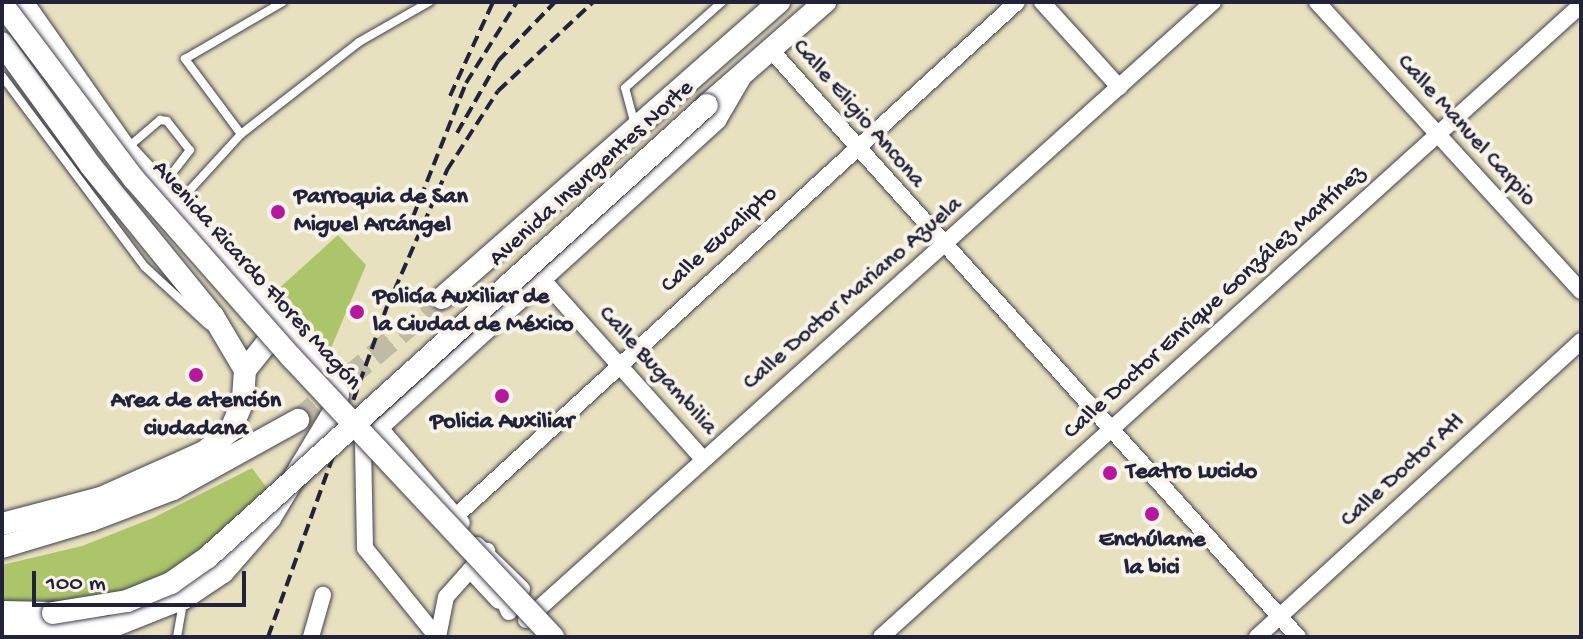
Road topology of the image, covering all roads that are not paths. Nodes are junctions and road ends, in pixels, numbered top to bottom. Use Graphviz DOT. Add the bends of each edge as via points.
graph roads {
  1 [pos="22,2"];
  2 [pos="283,2"];
  3 [pos="429,2"];
  4 [pos="722,2"];
  5 [pos="779,2"];
  6 [pos="825,2"];
  7 [pos="1017,2"];
  8 [pos="1042,2"];
  9 [pos="1213,2"];
  10 [pos="1317,2"];
  11 [pos="2,4"];
  12 [pos="1581,5"];
  13 [pos="2,43"];
  14 [pos="770,49"];
  15 [pos="749,67"];
  16 [pos="2,76"];
  17 [pos="20,87"];
  18 [pos="1119,87"];
  19 [pos="636,128"];
  20 [pos="241,134"];
  21 [pos="1437,135"];
  22 [pos="126,150"];
  23 [pos="855,150"];
  24 [pos="97,174"];
  25 [pos="160,189"];
  26 [pos="175,206"];
  27 [pos="943,247"];
  28 [pos="543,280"];
  29 [pos="249,285"];
  30 [pos="1581,291"];
  31 [pos="442,298"];
  32 [pos="213,316"];
  33 [pos="298,337"];
  34 [pos="1581,341"];
  35 [pos="243,362"];
  36 [pos="619,364"];
  37 [pos="298,420"];
  38 [pos="380,428"];
  39 [pos="1110,430"];
  40 [pos="703,459"];
  41 [pos="457,515"];
  42 [pos="2,524"];
  43 [pos="2,547"];
  44 [pos="483,550"];
  45 [pos="470,570"];
  46 [pos="323,595"];
  47 [pos="184,598"];
  48 [pos="539,608"];
  49 [pos="2,612"];
  50 [pos="509,612"];
  51 [pos="1279,617"];
  52 [pos="525,621"];
  53 [pos="2,634"];
  54 [pos="33,635"];
  55 [pos="177,637"];
  56 [pos="311,637"];
  57 [pos="438,637"];
  58 [pos="539,637"];
  59 [pos="553,637"];
  60 [pos="566,637"];
  61 [pos="881,637"];
  62 [pos="1257,637"];
  63 [pos="1298,637"];
  1 -- 22 [label="main road"];
  2 -- 20 [label="lane" via="185,59"];
  3 -- 20 [label="lane" via="359,42"];
  4 -- 19 [label="lane" via="625,88"];
  5 -- 19 [label="main road, Avenida Insurgentes Norte"];
  6 -- 14 [label="main road, Avenida Insurgentes Norte"];
  7 -- 23 [label="street, Calle Eucalipto"];
  8 -- 18 [label="street"];
  9 -- 18 [label="street, Calle Doctor Mariano Azuela"];
  10 -- 21 [label="street, Calle Manuel Carpio"];
  11 -- 59 [label="main road, Avenida Ricardo Flores Magón, bridge" via="134,179 292,358"];
  12 -- 21 [label="street, Calle Doctor Enrique González Martínez"];
  13 -- 17 [label="main road"];
  14 -- 15 [label="main road, Avenida Insurgentes Norte"];
  14 -- 23 [label="street, Calle Eligio Ancona"];
  15 -- 28 [label="street, Avenida Insurgentes Norte" via="718,121"];
  15 -- 49 [label="main road, Avenida Insurgentes Norte, bridge" via="208,557 171,583 127,601 53,613"];
  16 -- 17 [label="lane"];
  17 -- 24 [label="main road"];
  17 -- 35 [label="lane" via="145,267"];
  18 -- 27 [label="street, Calle Doctor Mariano Azuela"];
  19 -- 31 [label="main road, Avenida Insurgentes Norte"];
  20 -- 26 [label="lane"];
  21 -- 30 [label="street, Calle Manuel Carpio"];
  21 -- 39 [label="street, Calle Doctor Enrique González Martínez"];
  22 -- 24 [label="main road" via="126,162 116,175"];
  22 -- 25 [label="main road"];
  22 -- 25 [label="lane" via="163,119 182,137 189,154"];
  23 -- 27 [label="street, Calle Eligio Ancona"];
  23 -- 36 [label="street, Calle Eucalipto"];
  24 -- 32 [label="main road"];
  25 -- 26 [label="main road"];
  26 -- 29 [label="main road"];
  27 -- 39 [label="street, Calle Eligio Ancona"];
  27 -- 40 [label="street, Calle Doctor Mariano Azuela"];
  28 -- 36 [label="street, Calle Bugambilia"];
  28 -- 38 [label="street, Avenida Insurgentes Norte"];
  29 -- 32 [label="main road" via="251,302 243,312 233,319"];
  29 -- 33 [label="main road"];
  32 -- 35 [label="main road"];
  33 -- 35 [label="main road" via="279,336"];
  33 -- 47 [label="main road" via="338,394 335,410 255,537 223,572"];
  34 -- 51 [label="street, Calle Doctor Atl"];
  35 -- 42 [label="main road" via="243,401 230,431 204,452 101,498"];
  36 -- 40 [label="street, Calle Bugambilia"];
  36 -- 41 [label="street, Calle Eucalipto"];
  37 -- 43 [label="main road" via="173,489"];
  38 -- 41 [label="street"];
  38 -- 57 [label="street" via="363,444 365,548"];
  39 -- 51 [label="street, Calle Eligio Ancona"];
  39 -- 61 [label="street, Calle Doctor Enrique González Martínez"];
  40 -- 48 [label="street, Calle Doctor Mariano Azuela"];
  41 -- 44 [label="street"];
  44 -- 45 [label="street"];
  44 -- 48 [label="street"];
  44 -- 50 [label="street"];
  45 -- 50 [label="street"];
  45 -- 57 [label="street" via="446,597"];
  46 -- 56 [label="street"];
  47 -- 54 [label="main road" via="111,627"];
  47 -- 55 [label="lane"];
  48 -- 52 [label="street, Calle Doctor Mariano Azuela"];
  48 -- 60 [label="street"];
  50 -- 52 [label="street"];
  51 -- 62 [label="street, Calle Doctor Atl"];
  51 -- 63 [label="street, Calle Eligio Ancona"];
  52 -- 58 [label="street"];
  53 -- 54 [label="main road"];
}
